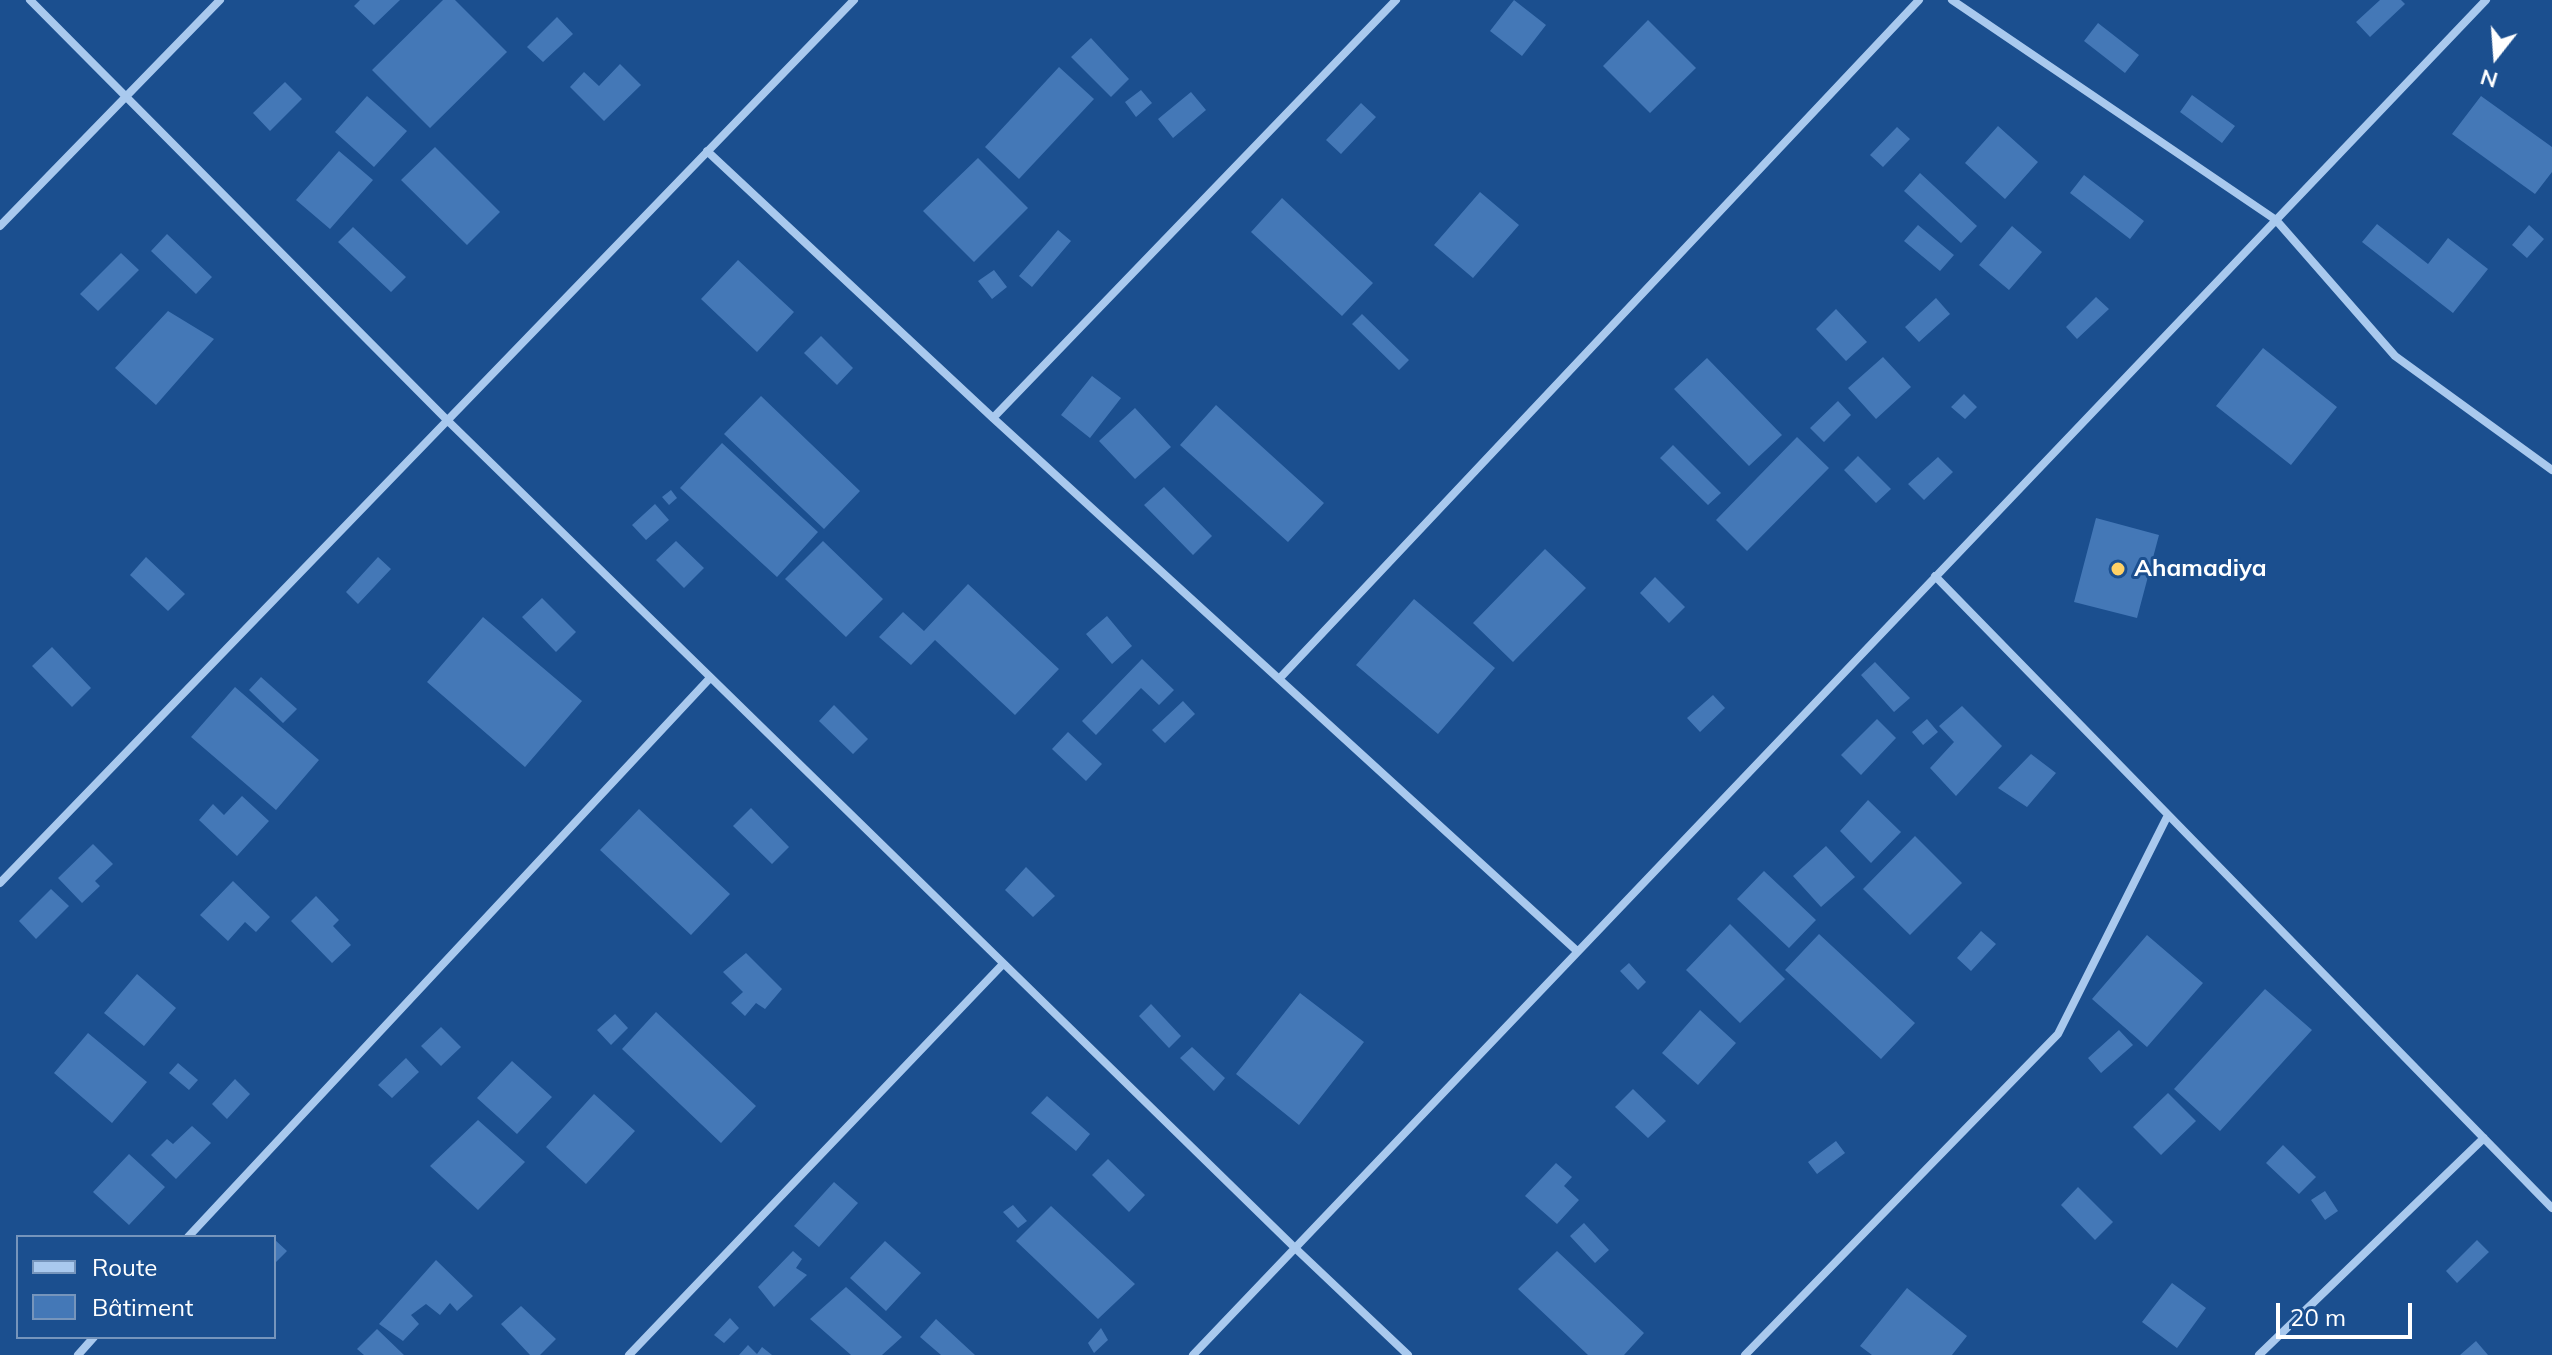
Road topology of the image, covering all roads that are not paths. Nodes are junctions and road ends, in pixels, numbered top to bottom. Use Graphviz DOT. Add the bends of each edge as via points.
graph roads {
  1 [pos="30,0"];
  2 [pos="220,0"];
  3 [pos="854,0"];
  4 [pos="1396,0"];
  5 [pos="1919,0"];
  6 [pos="1952,0"];
  7 [pos="2486,0"];
  8 [pos="126,97"];
  9 [pos="707,151"];
  10 [pos="2276,220"];
  11 [pos="0,226"];
  12 [pos="993,418"];
  13 [pos="447,420"];
  14 [pos="2552,470"];
  15 [pos="1935,576"];
  16 [pos="710,678"];
  17 [pos="1279,679"];
  18 [pos="2168,815"];
  19 [pos="0,883"];
  20 [pos="1577,951"];
  21 [pos="1003,964"];
  22 [pos="2484,1138"];
  23 [pos="2552,1208"];
  24 [pos="190,1235"];
  25 [pos="1294,1247"];
  26 [pos="92,1339"];
  27 [pos="78,1355"];
  28 [pos="629,1355"];
  29 [pos="1193,1355"];
  30 [pos="1408,1355"];
  31 [pos="1745,1355"];
  32 [pos="2259,1355"];
  1 -- 8 [label="street"];
  2 -- 8 [label="street"];
  3 -- 9 [label="street"];
  4 -- 12 [label="street"];
  5 -- 17 [label="street"];
  6 -- 10 [label="street"];
  7 -- 10 [label="street"];
  8 -- 11 [label="street"];
  8 -- 13 [label="street"];
  9 -- 12 [label="street"];
  9 -- 13 [label="street"];
  10 -- 14 [label="street" via="2395,356"];
  10 -- 15 [label="street"];
  12 -- 17 [label="street"];
  13 -- 16 [label="street"];
  13 -- 19 [label="street"];
  15 -- 18 [label="street"];
  15 -- 20 [label="street"];
  16 -- 21 [label="street"];
  16 -- 24 [label="street"];
  17 -- 20 [label="street"];
  18 -- 22 [label="street"];
  18 -- 31 [label="street" via="2058,1034"];
  20 -- 25 [label="street"];
  21 -- 25 [label="street"];
  21 -- 28 [label="street"];
  22 -- 23 [label="street"];
  22 -- 32 [label="street"];
  25 -- 29 [label="street"];
  25 -- 30 [label="street"];
  26 -- 27 [label="street"];
}
